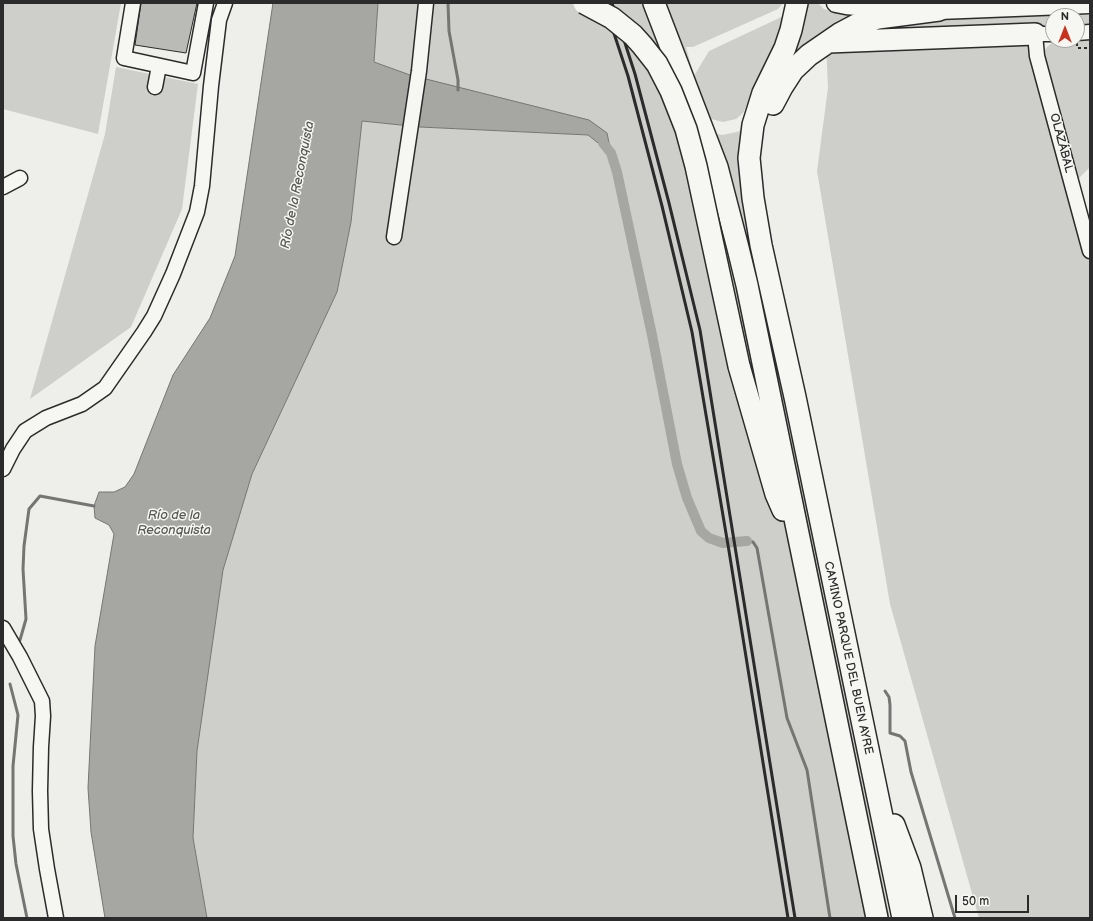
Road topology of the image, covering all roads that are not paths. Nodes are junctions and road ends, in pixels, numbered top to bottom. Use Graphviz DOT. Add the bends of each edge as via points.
graph roads {
  1 [pos="133,3"];
  2 [pos="206,3"];
  3 [pos="225,3"];
  4 [pos="426,3"];
  5 [pos="584,3"];
  6 [pos="654,3"];
  7 [pos="797,3"];
  8 [pos="836,3"];
  9 [pos="1090,4"];
  10 [pos="939,10"];
  11 [pos="1044,34"];
  12 [pos="826,42"];
  13 [pos="159,66"];
  14 [pos="155,87"];
  15 [pos="20,178"];
  16 [pos="3,187"];
  17 [pos="394,237"];
  18 [pos="1090,251"];
  19 [pos="795,397"];
  20 [pos="3,469"];
  21 [pos="801,549"];
  22 [pos="3,628"];
  23 [pos="868,750"];
  24 [pos="56,918"];
  25 [pos="877,918"];
  26 [pos="903,918"];
  27 [pos="922,918"];
  1 -- 13 [label="street" via="124,58"];
  2 -- 13 [label="street" via="193,73"];
  3 -- 20 [label="street" via="219,20 202,186 197,212 154,316 105,388 82,404 46,418 25,431"];
  4 -- 17 [label="street" via="419,71"];
  5 -- 21 [label="highway, bridge" via="612,18 633,35 657,64 671,91 695,159 739,366 776,494"];
  6 -- 21 [label="highway" via="717,167 747,284"];
  7 -- 19 [label="highway" via="785,48 755,117 749,158 756,219"];
  8 -- 10 [label="main road"];
  9 -- 10 [label="main road"];
  10 -- 12 [label="highway" via="863,22"];
  11 -- 12 [label="highway"];
  11 -- 18 [label="street, OLAZÁBAL" via="1037,56"];
  12 -- 19 [label="highway" via="793,70 782,87 772,109 762,161 764,194"];
  13 -- 14 [label="street"];
  15 -- 16 [label="street"];
  19 -- 23 [label="highway, CAMINO PARQUE DEL BUEN AYRE"];
  21 -- 25 [label="highway, CAMINO PARQUE DEL BUEN AYRE"];
  22 -- 24 [label="street" via="42,701 42,829 46,869"];
  23 -- 26 [label="highway, CAMINO PARQUE DEL BUEN AYRE"];
  23 -- 27 [label="highway" via="910,868"];
}
